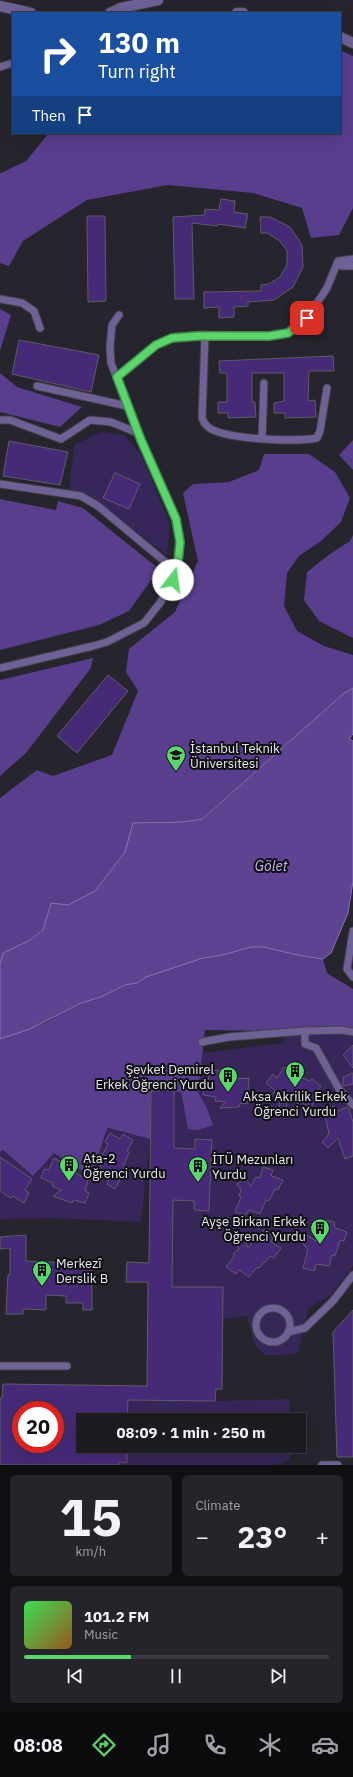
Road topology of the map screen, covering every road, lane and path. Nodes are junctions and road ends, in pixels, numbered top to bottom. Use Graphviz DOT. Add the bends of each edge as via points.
graph roads {
  1 [pos="158,0"];
  2 [pos="0,6"];
  3 [pos="27,12"];
  4 [pos="112,12"];
  5 [pos="341,37"];
  6 [pos="353,43"];
  7 [pos="12,63"];
  8 [pos="0,67"];
  9 [pos="353,259"];
  10 [pos="342,266"];
  11 [pos="353,266"];
  12 [pos="0,299"];
  13 [pos="119,316"];
  14 [pos="40,328"];
  15 [pos="205,336"];
  16 [pos="117,377"];
  17 [pos="264,384"];
  18 [pos="37,386"];
  19 [pos="327,388"];
  20 [pos="127,406"];
  21 [pos="0,420"];
  22 [pos="138,433"];
  23 [pos="262,438"];
  24 [pos="0,484"];
  25 [pos="176,570"];
  26 [pos="0,668"];
  27 [pos="353,931"];
  28 [pos="353,977"];
  29 [pos="305,1031"];
  30 [pos="353,1032"];
  31 [pos="202,1042"];
  32 [pos="353,1105"];
  33 [pos="353,1275"];
  34 [pos="288,1332"];
  35 [pos="0,1366"];
  36 [pos="67,1366"];
  37 [pos="322,1465"];
  38 [pos="338,1465"];
  1 -- 4 [label="street"];
  2 -- 3 [label="street"];
  5 -- 6 [label="street"];
  7 -- 8 [label="lane"];
  9 -- 15 [label="lane" via="338,261 327,288 307,318 288,333 269,336"];
  10 -- 11 [label="lane"];
  12 -- 14 [label="lane" via="22,303 34,311"];
  13 -- 16 [label="lane" via="112,325 110,347 111,363"];
  15 -- 16 [label="lane" via="172,338 156,345"];
  15 -- 23 [label="lane" via="202,418 207,426 219,432"];
  16 -- 20 [label="lane"];
  17 -- 23 [label="lane"];
  18 -- 20 [label="lane"];
  19 -- 23 [label="lane" via="317,438"];
  20 -- 22 [label="lane"];
  21 -- 22 [label="lane" via="10,420 61,439 90,420 111,422"];
  22 -- 25 [label="lane" via="176,519 180,542"];
  24 -- 25 [label="lane" via="80,496 98,506"];
  25 -- 26 [label="lane" via="163,597 144,623 107,642"];
  27 -- 28 [label="lane" via="347,970"];
  29 -- 30 [label="lane"];
  29 -- 31 [label="lane" via="229,1037"];
  29 -- 32 [label="lane" via="305,1044 316,1048"];
  33 -- 34 [label="lane" via="333,1301 305,1328"];
  34 -- 34 [label="lane" via="279,1341 264,1340 257,1332 258,1315 267,1309 278,1308 289,1320"];
  35 -- 36 [label="lane"];
  37 -- 38 [label="lane"];
}
